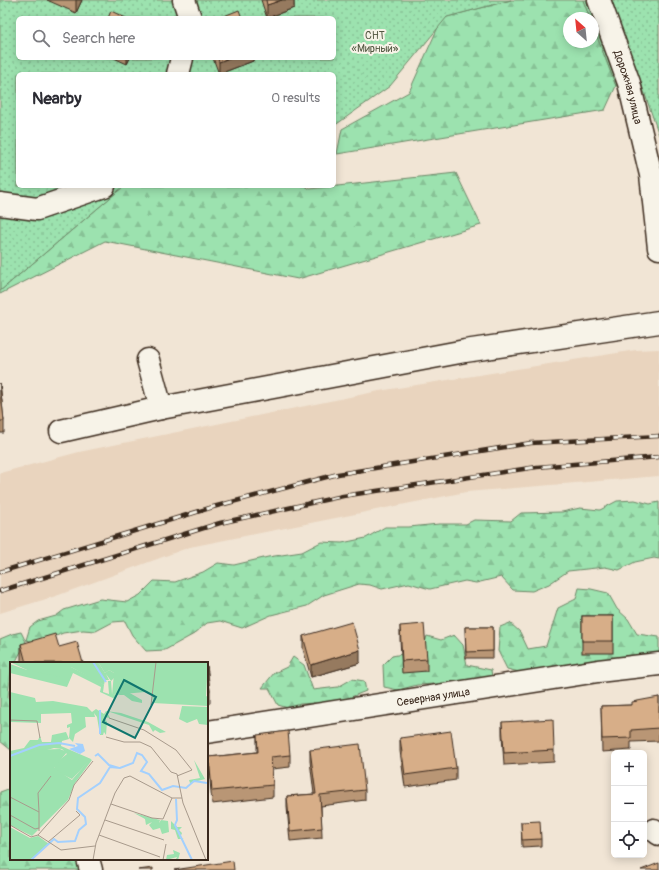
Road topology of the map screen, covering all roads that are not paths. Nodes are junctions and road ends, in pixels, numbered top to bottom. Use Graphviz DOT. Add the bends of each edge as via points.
graph roads {
  1 [pos="184,0"];
  2 [pos="599,0"];
  3 [pos="189,16"];
  4 [pos="182,60"];
  5 [pos="178,72"];
  6 [pos="98,188"];
  7 [pos="0,204"];
  8 [pos="659,248"];
  9 [pos="659,322"];
  10 [pos="148,360"];
  11 [pos="161,408"];
  12 [pos="61,432"];
  13 [pos="659,664"];
  14 [pos="208,732"];
  15 [pos="88,860"];
  16 [pos="91,870"];
  1 -- 3 [label="street"];
  2 -- 8 [label="street, Дорожная улица" via="629,83 651,175"];
  4 -- 5 [label="street"];
  6 -- 7 [label="street" via="37,209"];
  9 -- 11 [label="street" via="465,351"];
  10 -- 11 [label="street"];
  11 -- 12 [label="street"];
  13 -- 14 [label="street, Северная улица" via="598,671"];
  15 -- 16 [label="street"];
}
